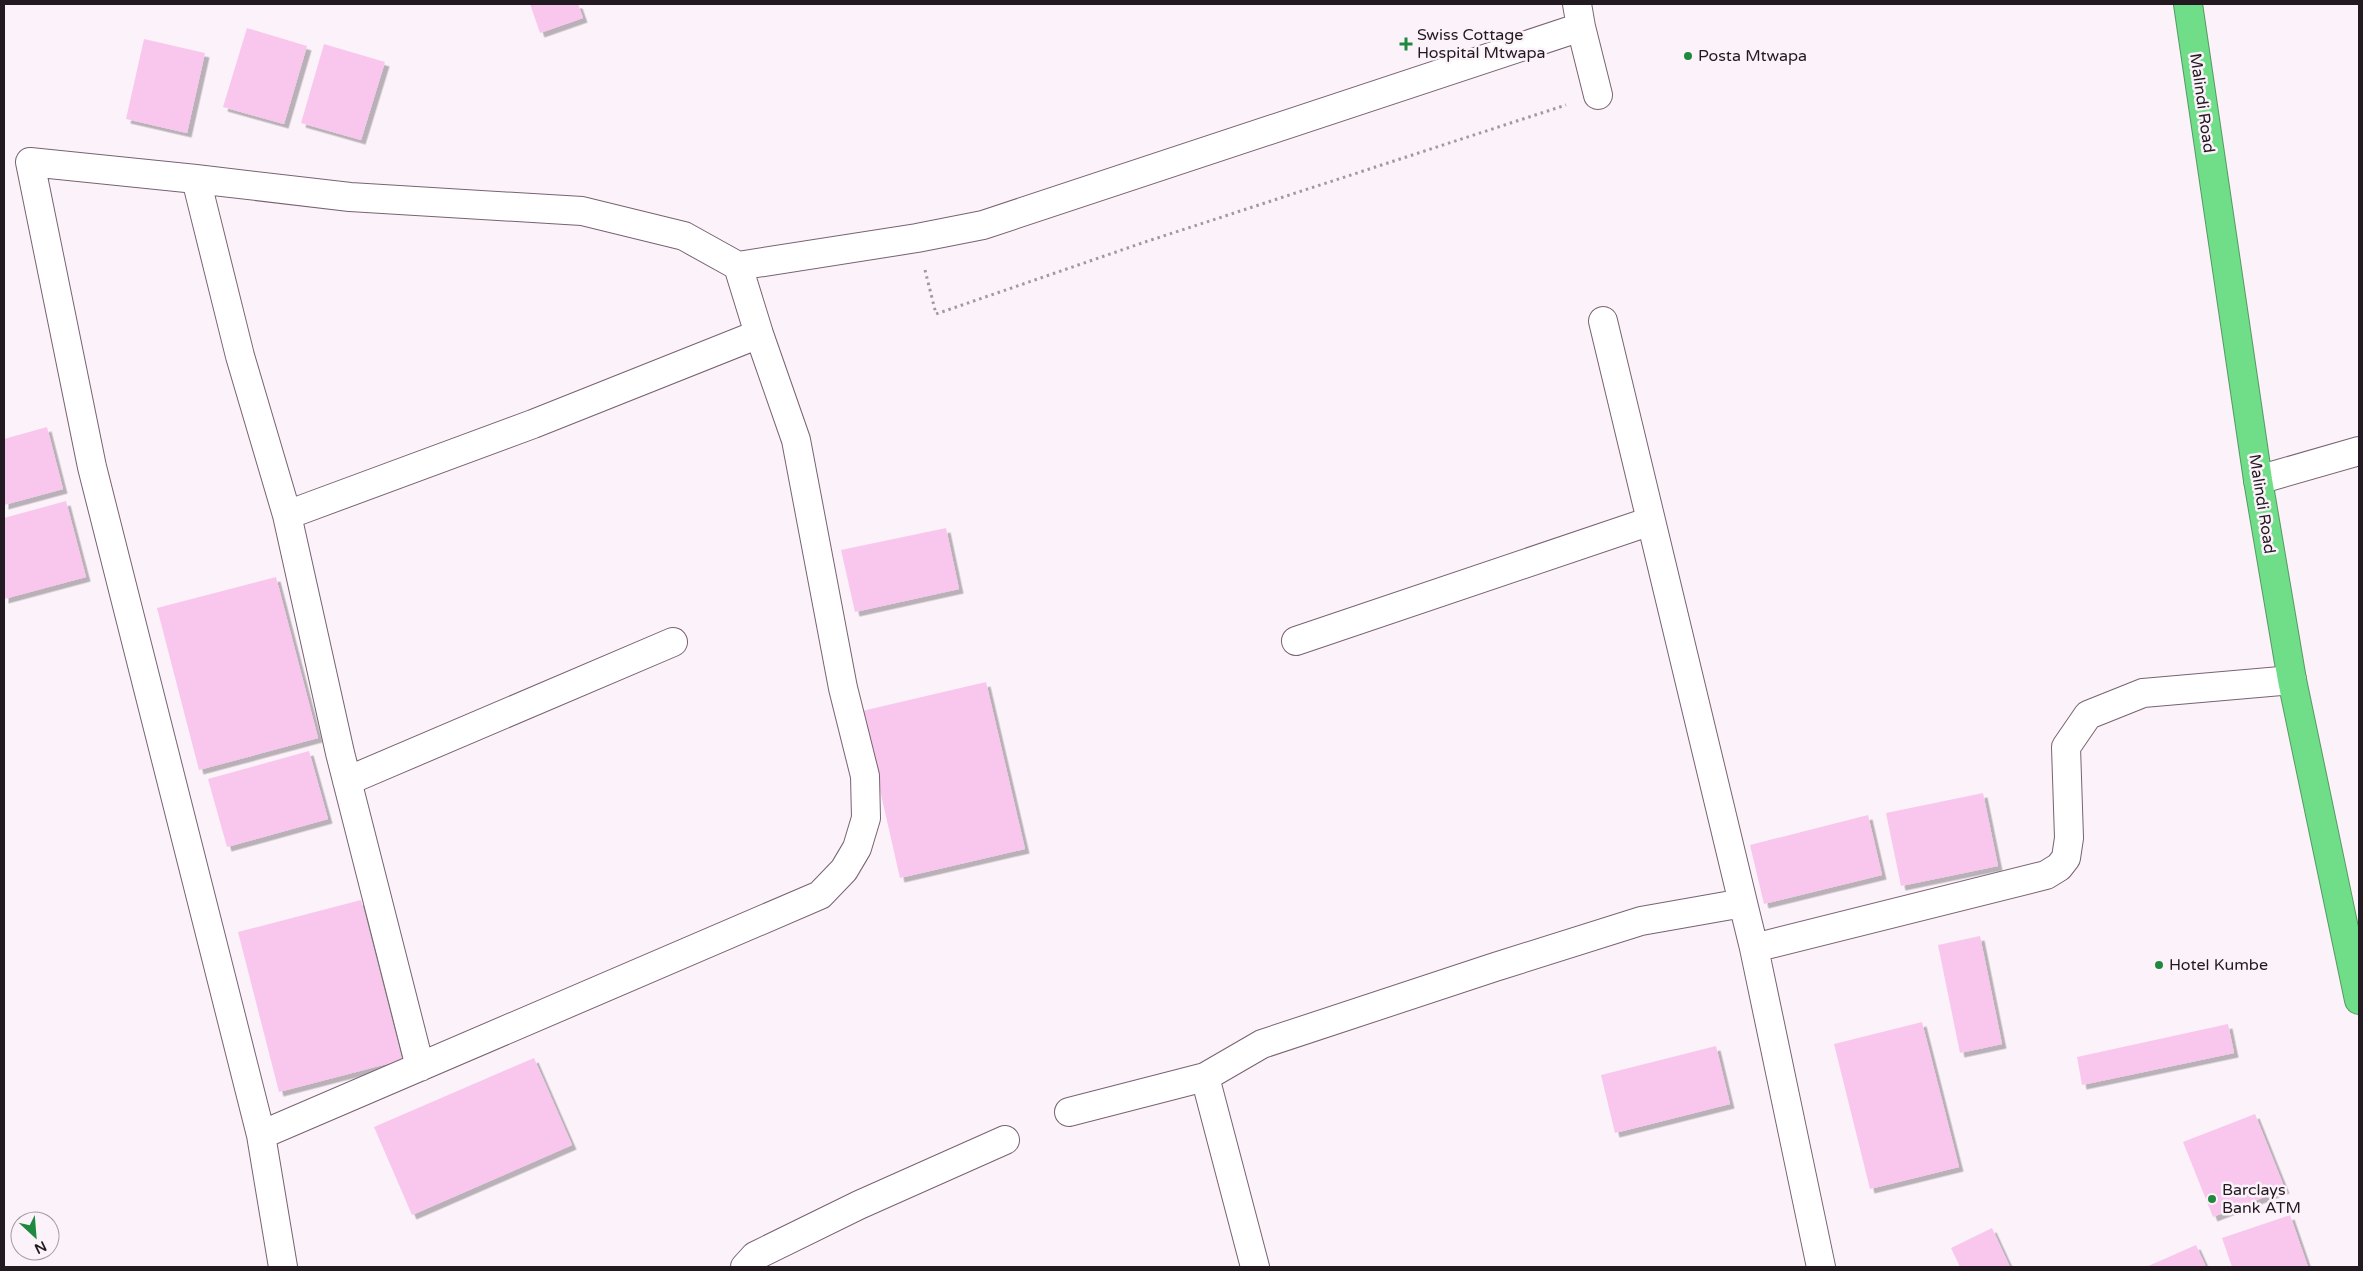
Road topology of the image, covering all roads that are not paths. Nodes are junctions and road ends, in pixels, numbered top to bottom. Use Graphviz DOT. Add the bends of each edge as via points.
graph roads {
  1 [pos="2188,4"];
  2 [pos="1579,15"];
  3 [pos="1598,95"];
  4 [pos="196,179"];
  5 [pos="738,266"];
  6 [pos="1604,321"];
  7 [pos="758,334"];
  8 [pos="2359,450"];
  9 [pos="2258,480"];
  10 [pos="287,515"];
  11 [pos="1651,521"];
  12 [pos="1296,641"];
  13 [pos="673,642"];
  14 [pos="2292,680"];
  15 [pos="347,781"];
  16 [pos="1743,903"];
  17 [pos="1754,948"];
  18 [pos="2359,1000"];
  19 [pos="420,1068"];
  20 [pos="1205,1077"];
  21 [pos="1069,1112"];
  22 [pos="261,1135"];
  23 [pos="1005,1140"];
  24 [pos="283,1267"];
  25 [pos="745,1267"];
  26 [pos="1255,1267"];
  27 [pos="1821,1267"];
  1 -- 9 [label="highway, Malindi Road"];
  2 -- 3 [label="street"];
  2 -- 5 [label="street" via="983,225"];
  4 -- 5 [label="street" via="350,197 582,211 684,236"];
  4 -- 10 [label="street" via="240,356"];
  4 -- 22 [label="street" via="30,162 92,467"];
  5 -- 7 [label="street"];
  6 -- 11 [label="street"];
  7 -- 10 [label="street" via="533,424"];
  7 -- 19 [label="street" via="796,440 843,688 865,776 866,818 857,848 844,870 820,895"];
  8 -- 9 [label="street"];
  9 -- 14 [label="highway, Malindi Road"];
  10 -- 15 [label="street"];
  11 -- 12 [label="street"];
  11 -- 16 [label="street"];
  13 -- 15 [label="street"];
  14 -- 17 [label="street" via="2143,692 2088,715 2066,746 2069,838 2066,858 2046,875"];
  14 -- 18 [label="highway, Malindi Road"];
  15 -- 19 [label="street"];
  16 -- 17 [label="street"];
  16 -- 20 [label="street" via="1641,921 1495,967 1262,1044"];
  17 -- 27 [label="street"];
  19 -- 22 [label="street"];
  20 -- 21 [label="street"];
  20 -- 26 [label="street"];
  22 -- 24 [label="street"];
  23 -- 25 [label="street" via="755,1256"];
}
